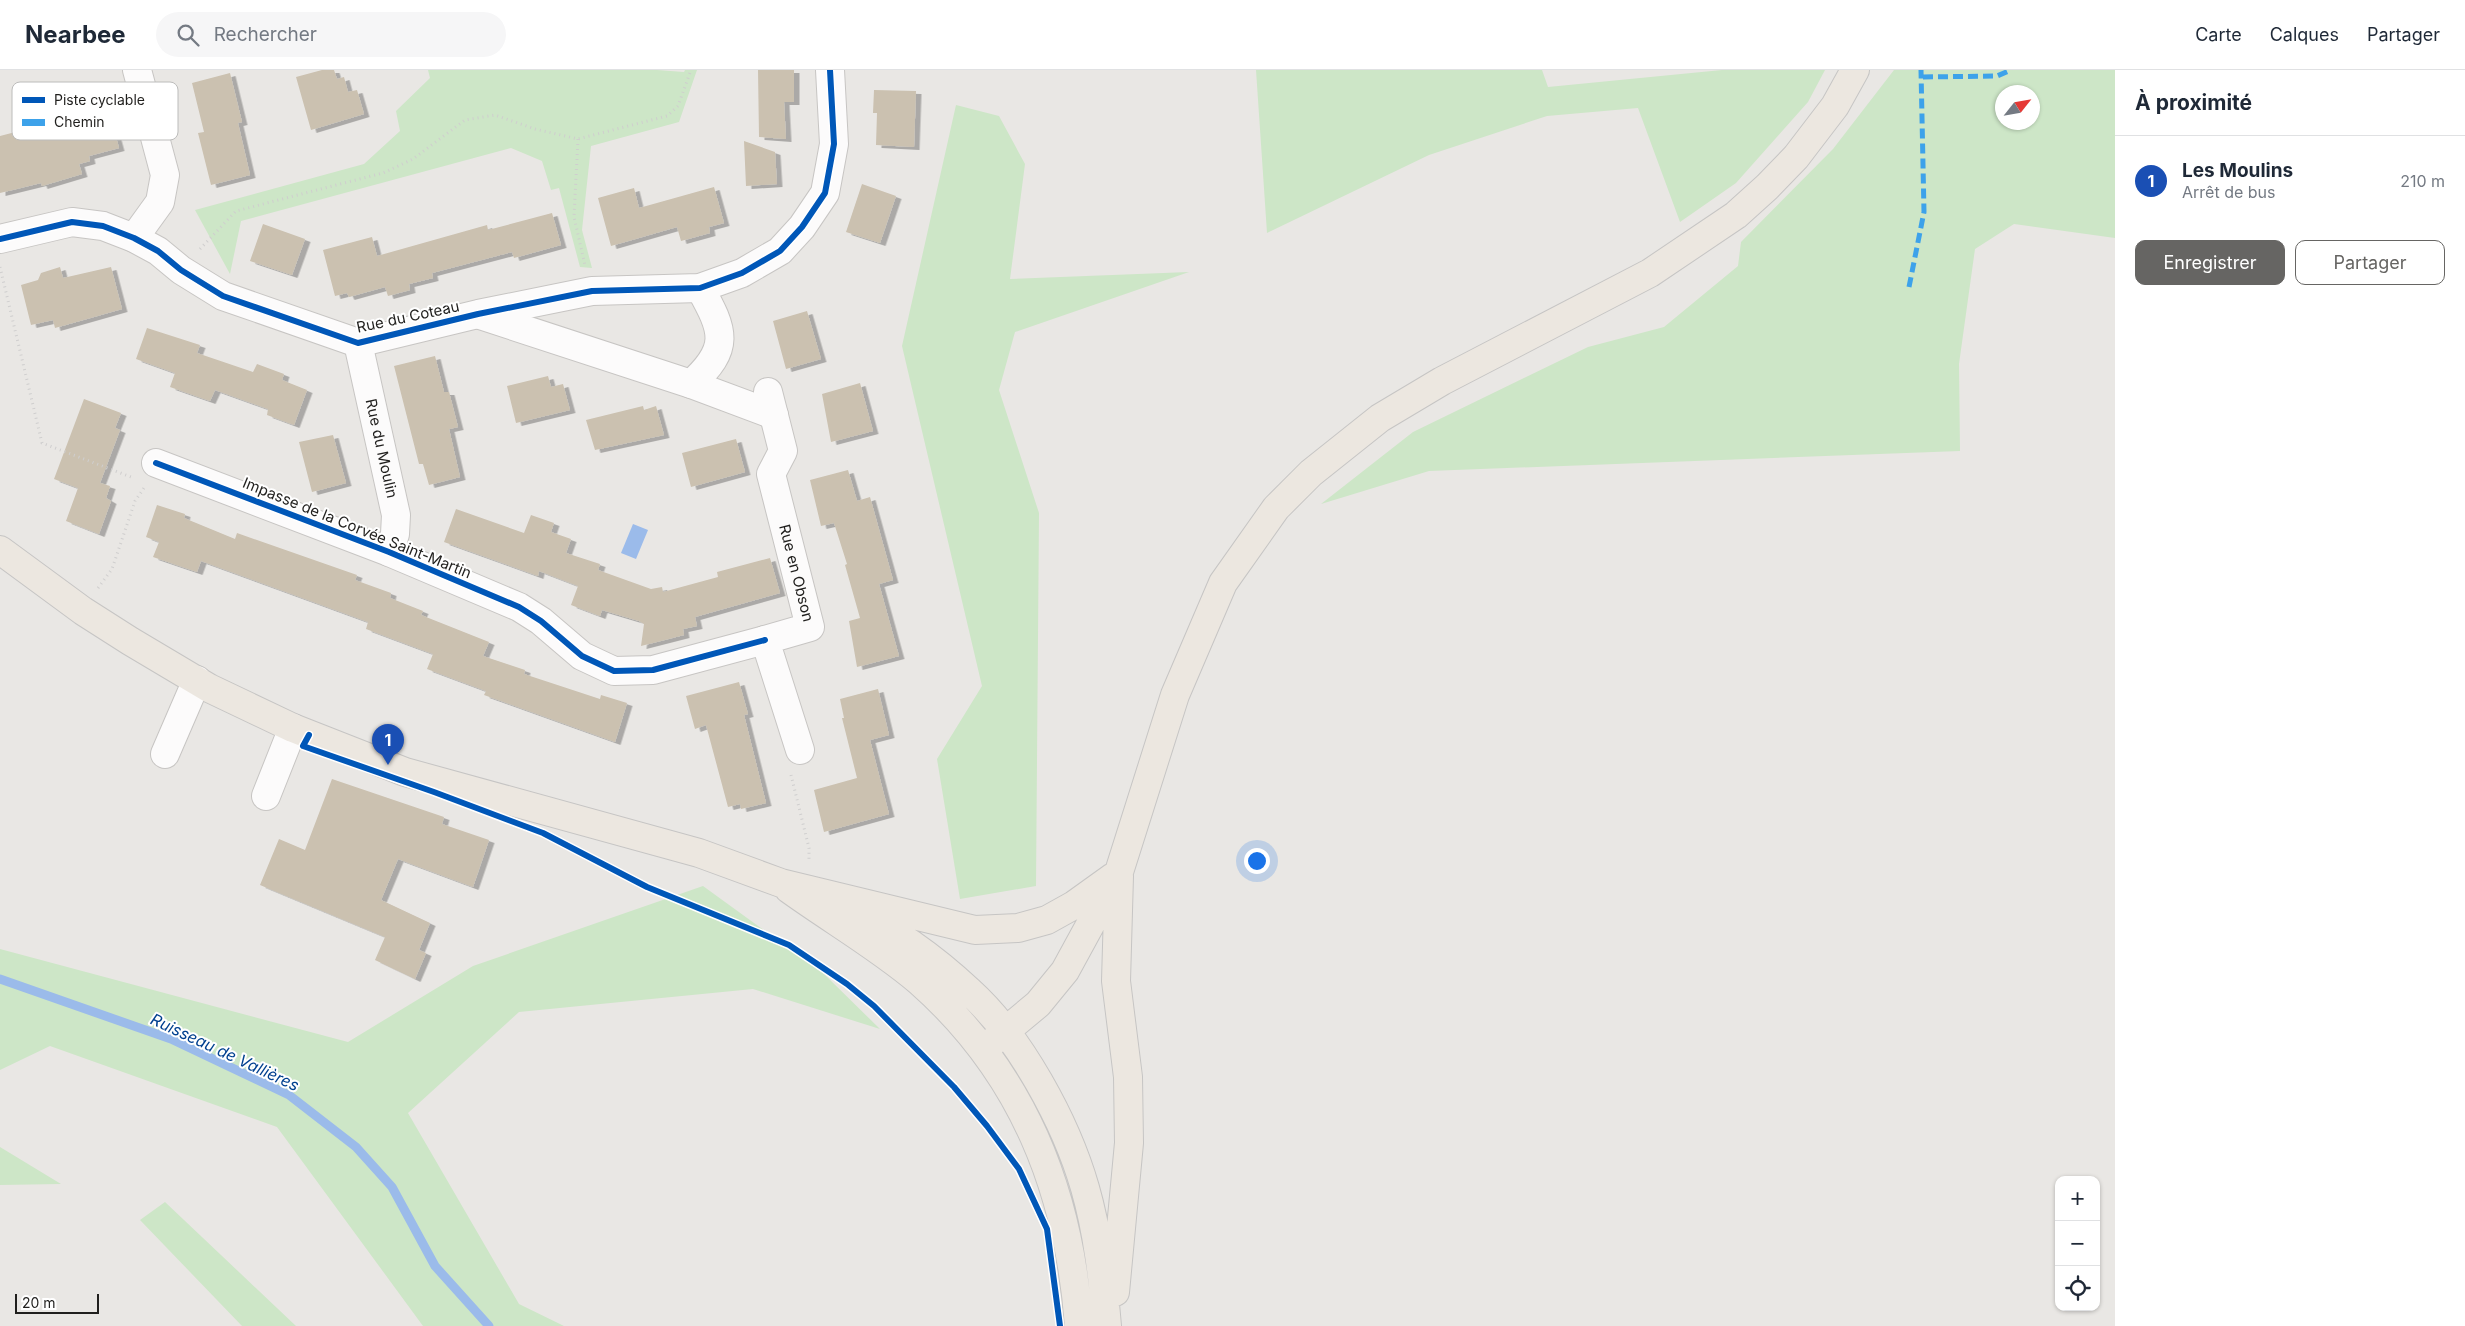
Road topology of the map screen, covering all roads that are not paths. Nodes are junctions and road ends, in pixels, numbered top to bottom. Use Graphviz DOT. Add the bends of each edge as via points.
graph roads {
  1 [pos="830,70"];
  2 [pos="1854,70"];
  3 [pos="156,140"];
  4 [pos="134,238"];
  5 [pos="0,239"];
  6 [pos="700,288"];
  7 [pos="478,314"];
  8 [pos="358,343"];
  9 [pos="691,384"];
  10 [pos="771,404"];
  11 [pos="152,473"];
  12 [pos="0,550"];
  13 [pos="389,552"];
  14 [pos="766,640"];
  15 [pos="197,680"];
  16 [pos="293,728"];
  17 [pos="800,750"];
  18 [pos="165,754"];
  19 [pos="266,796"];
  20 [pos="1119,872"];
  21 [pos="781,883"];
  22 [pos="808,888"];
  23 [pos="1006,1032"];
  24 [pos="984,1049"];
  25 [pos="1079,1326"];
  26 [pos="1108,1326"];
  1 -- 6 [label="street, Rue du Coteau" via="834,144 825,194 780,251 742,273"];
  2 -- 20 [label="main road" via="1835,106 1796,157 1736,215 1650,273 1442,381 1380,418 1311,473 1276,508 1223,583 1175,695"];
  3 -- 4 [label="street" via="165,175 160,202"];
  4 -- 5 [label="street, Rue du Coteau" via="102,226 72,222"];
  4 -- 8 [label="street, Rue du Coteau" via="223,296"];
  6 -- 7 [label="street, Rue du Coteau" via="592,291"];
  6 -- 9 [label="street" via="718,320 720,346 708,369"];
  7 -- 8 [label="street, Rue du Coteau"];
  7 -- 9 [label="street, Rue du Coteau"];
  8 -- 13 [label="street, Rue du Moulin" via="396,515 395,534"];
  9 -- 10 [label="street, Rue du Coteau"];
  10 -- 14 [label="street, Rue en Obson" via="783,451 771,474 810,627"];
  11 -- 13 [label="street, Impasse de la Corvée Saint-Martin"];
  12 -- 15 [label="main road" via="83,611"];
  13 -- 14 [label="street, Impasse de la Corvée Saint-Martin" via="519,607 582,656 614,671 653,670"];
  14 -- 17 [label="street"];
  15 -- 16 [label="main road"];
  15 -- 18 [label="street"];
  16 -- 19 [label="street"];
  16 -- 21 [label="main road" via="405,772 700,853"];
  20 -- 22 [label="main road" via="1047,920 1010,929 975,930"];
  20 -- 23 [label="main road" via="1065,971 1038,1004"];
  20 -- 26 [label="main road" via="1116,980 1128,1077 1129,1143"];
  21 -- 22 [label="main road"];
  21 -- 24 [label="main road" via="918,980"];
  22 -- 23 [label="main road" via="856,911 934,962 970,991"];
  23 -- 24 [label="main road"];
  23 -- 26 [label="main road" via="1054,1110 1085,1187 1096,1235"];
  24 -- 25 [label="main road" via="1007,1082 1045,1159 1068,1235"];
}
